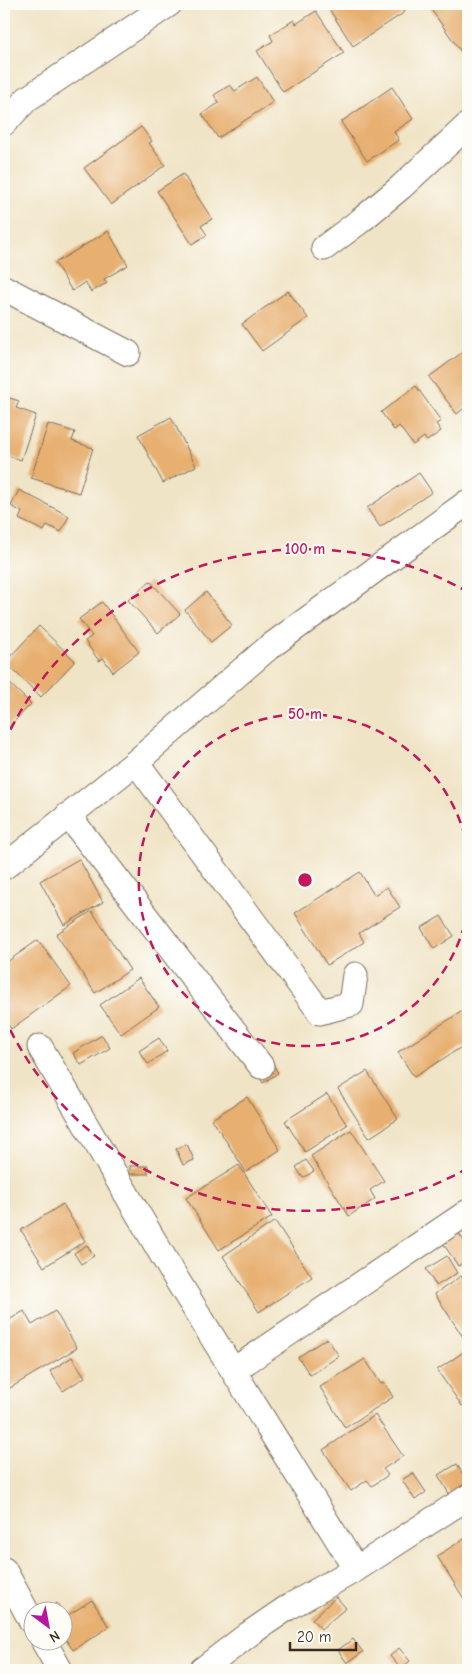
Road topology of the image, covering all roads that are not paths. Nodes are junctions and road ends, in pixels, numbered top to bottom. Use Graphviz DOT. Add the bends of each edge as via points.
graph roads {
  1 [pos="169,4"];
  2 [pos="4,123"];
  3 [pos="468,125"];
  4 [pos="324,248"];
  5 [pos="4,288"];
  6 [pos="128,354"];
  7 [pos="468,502"];
  8 [pos="136,762"];
  9 [pos="68,815"];
  10 [pos="4,867"];
  11 [pos="355,976"];
  12 [pos="40,1047"];
  13 [pos="260,1066"];
  14 [pos="468,1212"];
  15 [pos="234,1370"];
  16 [pos="468,1497"];
  17 [pos="356,1568"];
  18 [pos="4,1570"];
  19 [pos="22,1603"];
  20 [pos="50,1652"];
  21 [pos="60,1670"];
  22 [pos="202,1670"];
  1 -- 2 [label="street" via="27,99"];
  3 -- 4 [label="street" via="401,187"];
  5 -- 6 [label="street"];
  7 -- 8 [label="street" via="268,648"];
  8 -- 9 [label="street"];
  8 -- 11 [label="street" via="320,1012 351,1004"];
  9 -- 10 [label="street"];
  9 -- 13 [label="street"];
  12 -- 15 [label="street" via="177,1280"];
  14 -- 15 [label="street"];
  15 -- 17 [label="street"];
  16 -- 17 [label="street"];
  17 -- 22 [label="street" via="287,1608"];
  18 -- 19 [label="street"];
  20 -- 21 [label="street"];
}
